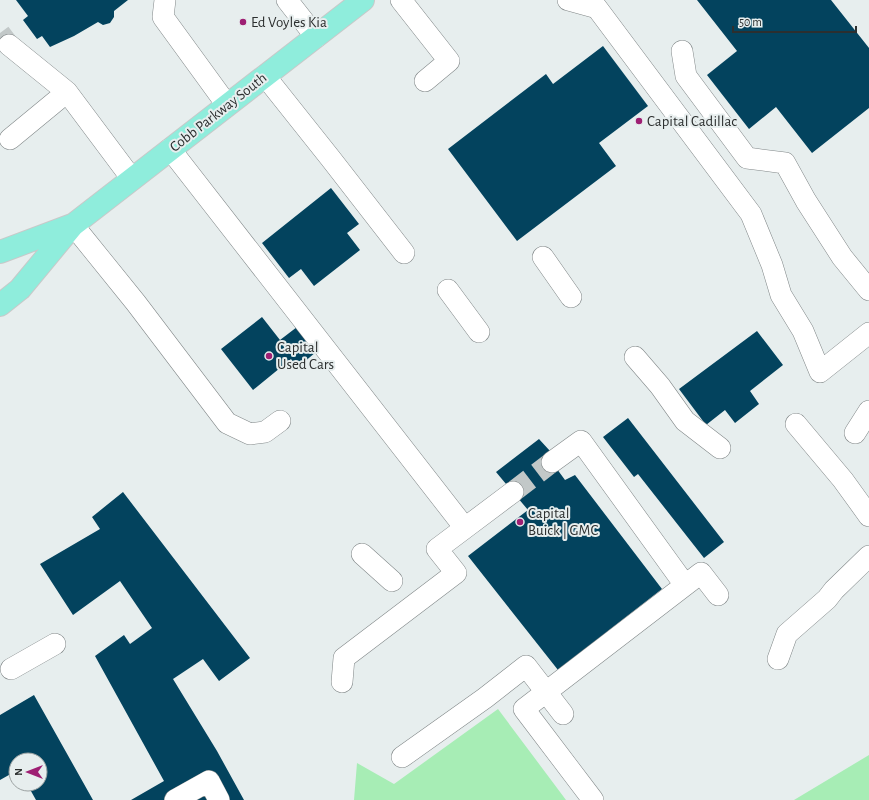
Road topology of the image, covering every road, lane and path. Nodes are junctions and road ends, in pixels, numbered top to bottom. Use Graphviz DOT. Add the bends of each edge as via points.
graph roads {
  1 [pos="165,0"];
  2 [pos="286,0"];
  3 [pos="363,0"];
  4 [pos="401,0"];
  5 [pos="568,0"];
  6 [pos="316,37"];
  7 [pos="9,45"];
  8 [pos="682,51"];
  9 [pos="265,76"];
  10 [pos="425,81"];
  11 [pos="68,92"];
  12 [pos="227,105"];
  13 [pos="10,139"];
  14 [pos="170,149"];
  15 [pos="132,179"];
  16 [pos="73,225"];
  17 [pos="0,252"];
  18 [pos="404,253"];
  19 [pos="543,257"];
  20 [pos="448,290"];
  21 [pos="869,290"];
  22 [pos="572,297"];
  23 [pos="0,305"];
  24 [pos="479,332"];
  25 [pos="869,333"];
  26 [pos="635,357"];
  27 [pos="869,411"];
  28 [pos="280,420"];
  29 [pos="796,424"];
  30 [pos="855,434"];
  31 [pos="720,448"];
  32 [pos="552,462"];
  33 [pos="512,492"];
  34 [pos="869,516"];
  35 [pos="465,528"];
  36 [pos="362,554"];
  37 [pos="869,556"];
  38 [pos="392,581"];
  39 [pos="685,585"];
  40 [pos="718,595"];
  41 [pos="55,644"];
  42 [pos="778,659"];
  43 [pos="11,669"];
  44 [pos="342,682"];
  45 [pos="546,692"];
  46 [pos="563,714"];
  47 [pos="402,756"];
  48 [pos="175,800"];
  49 [pos="219,800"];
  50 [pos="593,800"];
  1 -- 12 [label="lane" via="163,17"];
  2 -- 6 [label="lane"];
  3 -- 6 [label="main road, Cobb Parkway South"];
  4 -- 10 [label="lane" via="449,61"];
  5 -- 25 [label="lane" via="597,8 751,214 781,295 803,331 820,372"];
  6 -- 9 [label="main road, Cobb Parkway South"];
  7 -- 11 [label="lane"];
  8 -- 21 [label="lane" via="686,76 747,158 785,163 842,257"];
  9 -- 12 [label="main road, Cobb Parkway South"];
  9 -- 18 [label="lane"];
  11 -- 13 [label="lane"];
  11 -- 15 [label="lane"];
  12 -- 14 [label="main road, Cobb Parkway South"];
  14 -- 15 [label="main road, Cobb Parkway South"];
  14 -- 35 [label="lane"];
  15 -- 16 [label="main road, Cobb Parkway South"];
  16 -- 17 [label="main road, Cobb Parkway South"];
  16 -- 23 [label="main road, Cobb Parkway South" via="20,289"];
  16 -- 28 [label="lane" via="227,423 250,434 265,432"];
  19 -- 22 [label="lane"];
  20 -- 24 [label="lane"];
  26 -- 31 [label="lane" via="684,420"];
  27 -- 30 [label="lane"];
  29 -- 34 [label="lane" via="843,480"];
  32 -- 39 [label="lane" via="581,440"];
  33 -- 35 [label="lane"];
  35 -- 44 [label="lane" via="437,549 456,573 344,658"];
  36 -- 38 [label="lane"];
  37 -- 42 [label="lane" via="827,599 787,634"];
  39 -- 40 [label="lane" via="701,573"];
  39 -- 45 [label="lane"];
  41 -- 43 [label="lane"];
  45 -- 46 [label="lane"];
  45 -- 47 [label="lane" via="526,666"];
  45 -- 50 [label="lane" via="524,709"];
  48 -- 49 [label="lane" via="209,781"];
}
